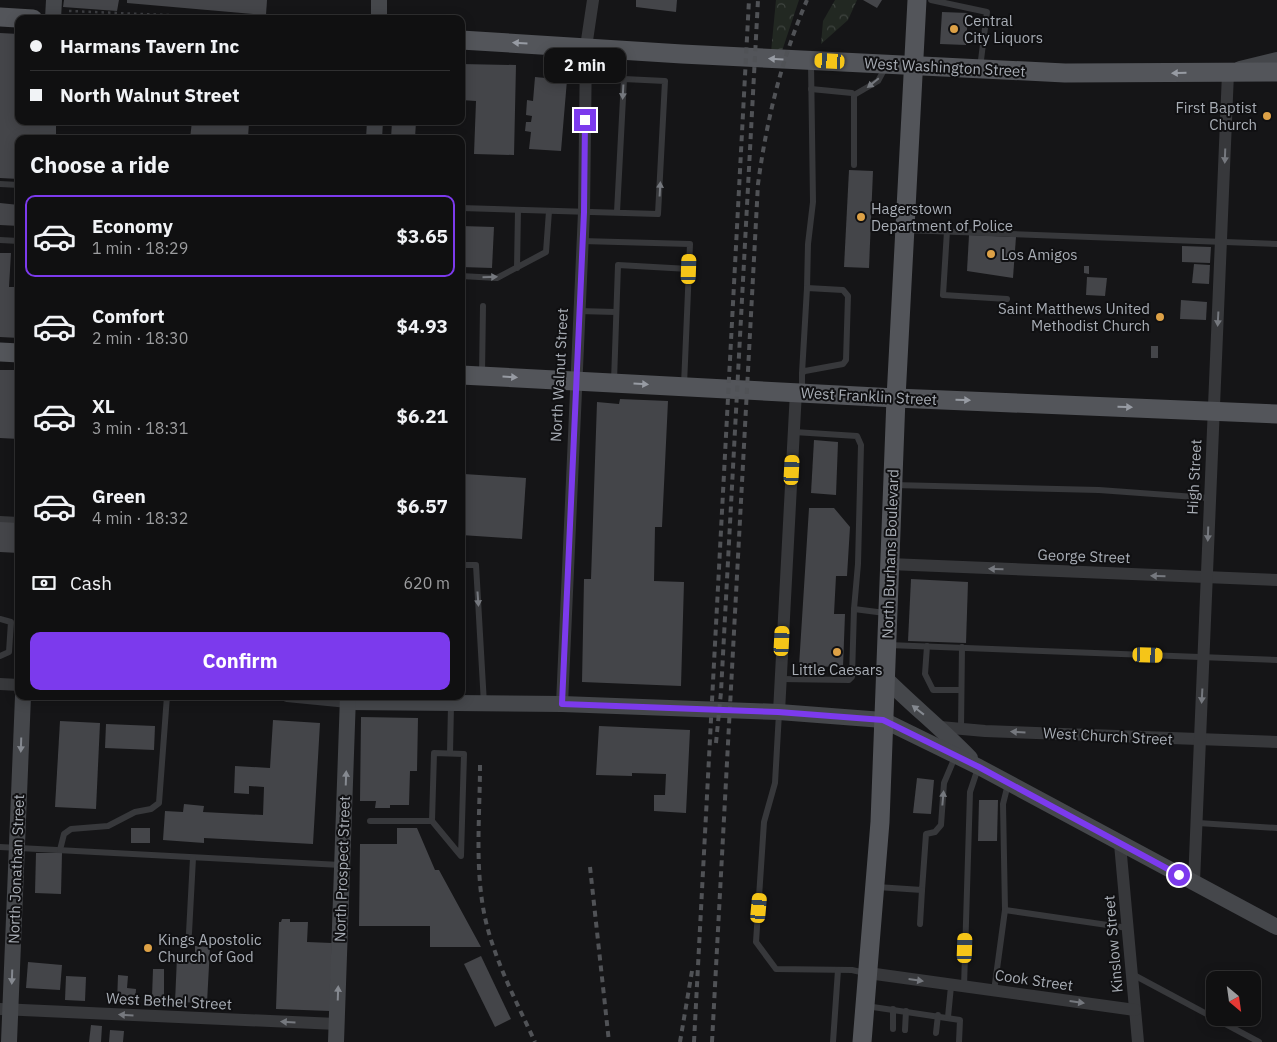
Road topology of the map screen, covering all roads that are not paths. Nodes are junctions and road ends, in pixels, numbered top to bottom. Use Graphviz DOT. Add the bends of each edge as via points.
graph roads {
  1 [pos="379,0"];
  2 [pos="593,0"];
  3 [pos="917,0"];
  4 [pos="931,0"];
  5 [pos="379,15"];
  6 [pos="0,17"];
  7 [pos="15,18"];
  8 [pos="465,40"];
  9 [pos="586,47"];
  10 [pos="811,60"];
  11 [pos="1277,60"];
  12 [pos="887,64"];
  13 [pos="912,65"];
  14 [pos="980,69"];
  15 [pos="1277,72"];
  16 [pos="1228,73"];
  17 [pos="811,90"];
  18 [pos="854,95"];
  19 [pos="854,165"];
  20 [pos="0,184"];
  21 [pos="15,185"];
  22 [pos="465,208"];
  23 [pos="518,210"];
  24 [pos="549,211"];
  25 [pos="584,212"];
  26 [pos="617,212"];
  27 [pos="905,230"];
  28 [pos="947,232"];
  29 [pos="0,240"];
  30 [pos="15,241"];
  31 [pos="582,241"];
  32 [pos="1222,241"];
  33 [pos="1277,244"];
  34 [pos="517,268"];
  35 [pos="689,269"];
  36 [pos="465,276"];
  37 [pos="807,288"];
  38 [pos="1007,299"];
  39 [pos="482,306"];
  40 [pos="578,311"];
  41 [pos="616,312"];
  42 [pos="0,352"];
  43 [pos="15,353"];
  44 [pos="465,375"];
  45 [pos="482,376"];
  46 [pos="575,380"];
  47 [pos="614,382"];
  48 [pos="684,386"];
  49 [pos="800,386"];
  50 [pos="896,398"];
  51 [pos="1214,411"];
  52 [pos="1277,414"];
  53 [pos="794,432"];
  54 [pos="893,485"];
  55 [pos="1209,498"];
  56 [pos="0,519"];
  57 [pos="15,520"];
  58 [pos="889,564"];
  59 [pos="465,565"];
  60 [pos="1207,578"];
  61 [pos="1277,580"];
  62 [pos="854,609"];
  63 [pos="888,614"];
  64 [pos="0,619"];
  65 [pos="886,644"];
  66 [pos="927,646"];
  67 [pos="962,648"];
  68 [pos="0,656"];
  69 [pos="1203,658"];
  70 [pos="1277,660"];
  71 [pos="885,678"];
  72 [pos="780,679"];
  73 [pos="0,684"];
  74 [pos="15,685"];
  75 [pos="961,690"];
  76 [pos="23,700"];
  77 [pos="167,700"];
  78 [pos="348,700"];
  79 [pos="419,700"];
  80 [pos="448,701"];
  81 [pos="484,704"];
  82 [pos="562,704"];
  83 [pos="778,712"];
  84 [pos="883,720"];
  85 [pos="940,727"];
  86 [pos="961,728"];
  87 [pos="1200,740"];
  88 [pos="1277,742"];
  89 [pos="450,754"];
  90 [pos="956,756"];
  91 [pos="979,767"];
  92 [pos="1008,783"];
  93 [pos="370,820"];
  94 [pos="432,821"];
  95 [pos="1198,823"];
  96 [pos="1277,828"];
  97 [pos="1120,844"];
  98 [pos="0,847"];
  99 [pos="17,848"];
  100 [pos="60,850"];
  101 [pos="193,858"];
  102 [pos="343,865"];
  103 [pos="1194,882"];
  104 [pos="876,887"];
  105 [pos="922,890"];
  106 [pos="1005,910"];
  107 [pos="920,924"];
  108 [pos="1277,927"];
  109 [pos="1128,928"];
  110 [pos="189,933"];
  111 [pos="838,970"];
  112 [pos="868,973"];
  113 [pos="1132,974"];
  114 [pos="951,986"];
  115 [pos="964,987"];
  116 [pos="994,991"];
  117 [pos="865,1006"];
  118 [pos="5,1009"];
  119 [pos="893,1010"];
  120 [pos="1136,1010"];
  121 [pos="906,1011"];
  122 [pos="938,1015"];
  123 [pos="948,1017"];
  124 [pos="337,1024"];
  125 [pos="893,1029"];
  126 [pos="905,1030"];
  127 [pos="936,1032"];
  128 [pos="9,1042"];
  129 [pos="336,1042"];
  130 [pos="833,1042"];
  131 [pos="862,1042"];
  132 [pos="959,1042"];
  133 [pos="1138,1042"];
  134 [pos="1259,1042"];
  1 -- 5 [label="main road"];
  2 -- 9 [label="street, North Walnut Street"];
  3 -- 13 [label="main road, North Burhans Boulevard"];
  4 -- 14 [label="lane" via="987,12"];
  6 -- 7 [label="main road"];
  9 -- 8 [label="main road, West Washington Street, one-way"];
  10 -- 9 [label="main road, West Washington Street, one-way"];
  9 -- 25 [label="street, North Walnut Street"];
  10 -- 12 [label="main road, West Washington Street"];
  10 -- 17 [label="lane"];
  11 -- 16 [label="main road, West Washington Street"];
  12 -- 13 [label="main road, West Washington Street"];
  12 -- 18 [label="lane, one-way" via="878,81"];
  13 -- 14 [label="main road, West Washington Street"];
  13 -- 27 [label="main road, North Burhans Boulevard"];
  16 -- 14 [label="main road, West Washington Street, one-way" via="1114,74"];
  15 -- 16 [label="main road"];
  16 -- 32 [label="street, High Street, one-way"];
  17 -- 18 [label="lane"];
  17 -- 37 [label="lane" via="813,202"];
  18 -- 19 [label="lane"];
  20 -- 21 [label="lane"];
  22 -- 23 [label="lane"];
  23 -- 24 [label="lane"];
  23 -- 34 [label="lane"];
  24 -- 25 [label="lane"];
  24 -- 34 [label="lane" via="546,252"];
  25 -- 26 [label="lane"];
  25 -- 31 [label="street, North Walnut Street"];
  26 -- 26 [label="lane, one-way" via="658,214 665,81 624,79"];
  27 -- 28 [label="lane"];
  27 -- 50 [label="main road, North Burhans Boulevard"];
  28 -- 32 [label="lane"];
  28 -- 38 [label="lane" via="943,296"];
  29 -- 30 [label="lane"];
  31 -- 35 [label="lane" via="690,244"];
  31 -- 40 [label="street, North Walnut Street"];
  32 -- 33 [label="lane"];
  32 -- 51 [label="street, High Street, one-way"];
  36 -- 34 [label="lane, one-way" via="497,278"];
  35 -- 41 [label="lane" via="618,265"];
  35 -- 48 [label="lane"];
  37 -- 49 [label="lane"];
  37 -- 49 [label="lane" via="843,290 848,296 846,360 843,364 808,369"];
  39 -- 45 [label="lane"];
  40 -- 41 [label="lane"];
  40 -- 46 [label="street, North Walnut Street"];
  41 -- 47 [label="lane"];
  42 -- 43 [label="main road"];
  44 -- 45 [label="main road, West Franklin Street"];
  45 -- 46 [label="main road, West Franklin Street, one-way"];
  46 -- 47 [label="main road, West Franklin Street"];
  46 -- 82 [label="street, North Walnut Street"];
  47 -- 48 [label="main road, West Franklin Street, one-way"];
  48 -- 49 [label="main road, West Franklin Street"];
  49 -- 50 [label="main road, West Franklin Street"];
  49 -- 53 [label="street"];
  50 -- 51 [label="main road, West Franklin Street, one-way"];
  50 -- 54 [label="main road, North Burhans Boulevard"];
  51 -- 52 [label="main road, West Franklin Street"];
  51 -- 55 [label="street, High Street"];
  53 -- 62 [label="lane" via="857,436 861,445"];
  53 -- 72 [label="street"];
  54 -- 55 [label="lane" via="1099,490"];
  54 -- 58 [label="main road, North Burhans Boulevard"];
  55 -- 60 [label="street, High Street, one-way"];
  56 -- 57 [label="lane"];
  60 -- 58 [label="street, George Street, one-way"];
  58 -- 63 [label="main road, North Burhans Boulevard"];
  59 -- 81 [label="lane, one-way" via="476,565"];
  60 -- 61 [label="street, George Street"];
  60 -- 69 [label="street, High Street"];
  62 -- 63 [label="lane"];
  62 -- 72 [label="lane" via="852,677 849,680"];
  63 -- 65 [label="main road, North Burhans Boulevard"];
  64 -- 68 [label="lane" via="12,622 9,652"];
  65 -- 66 [label="lane"];
  65 -- 71 [label="main road, North Burhans Boulevard"];
  66 -- 67 [label="lane"];
  66 -- 75 [label="lane" via="925,674 933,690"];
  67 -- 69 [label="lane"];
  67 -- 75 [label="lane"];
  69 -- 70 [label="lane"];
  69 -- 87 [label="street, High Street, one-way"];
  71 -- 84 [label="main road, North Burhans Boulevard"];
  85 -- 71 [label="main road, one-way"];
  72 -- 83 [label="street"];
  73 -- 74 [label="street"];
  75 -- 86 [label="lane"];
  76 -- 99 [label="main road, North Jonathan Street, one-way"];
  77 -- 100 [label="lane" via="159,803 108,826 71,829 64,834"];
  102 -- 78 [label="main road, North Prospect Street, one-way"];
  79 -- 80 [label="main road"];
  80 -- 81 [label="main road"];
  80 -- 89 [label="lane"];
  81 -- 82 [label="main road"];
  82 -- 83 [label="main road"];
  83 -- 84 [label="main road"];
  83 -- 111 [label="lane" via="775,783 764,822 756,942 776,968"];
  84 -- 90 [label="main road"];
  84 -- 104 [label="main road, North Burhans Boulevard"];
  85 -- 86 [label="street, West Church Street"];
  85 -- 91 [label="main road"];
  87 -- 86 [label="street, West Church Street, one-way"];
  87 -- 88 [label="street, West Church Street"];
  87 -- 95 [label="street, High Street"];
  89 -- 94 [label="lane" via="434,753"];
  89 -- 94 [label="lane" via="464,754 461,856"];
  90 -- 91 [label="main road"];
  105 -- 90 [label="lane, one-way" via="926,834 941,826 944,783"];
  91 -- 92 [label="main road"];
  91 -- 115 [label="lane" via="970,792"];
  92 -- 97 [label="main road"];
  92 -- 106 [label="lane" via="1003,804"];
  93 -- 94 [label="lane"];
  95 -- 96 [label="lane"];
  95 -- 103 [label="street, High Street"];
  97 -- 103 [label="main road"];
  97 -- 109 [label="street, Kinslow Street"];
  98 -- 99 [label="lane"];
  99 -- 100 [label="lane"];
  99 -- 118 [label="main road, North Jonathan Street, one-way"];
  100 -- 101 [label="lane"];
  101 -- 102 [label="lane"];
  101 -- 110 [label="lane"];
  124 -- 102 [label="main road, North Prospect Street, one-way"];
  103 -- 108 [label="main road"];
  104 -- 105 [label="lane"];
  104 -- 112 [label="main road, North Burhans Boulevard"];
  105 -- 107 [label="lane"];
  106 -- 109 [label="lane"];
  106 -- 116 [label="lane"];
  109 -- 113 [label="street, Kinslow Street"];
  111 -- 112 [label="lane"];
  111 -- 130 [label="lane"];
  112 -- 114 [label="street, Cook Street, one-way"];
  112 -- 117 [label="main road, North Burhans Boulevard"];
  113 -- 120 [label="street, Kinslow Street"];
  113 -- 134 [label="lane"];
  114 -- 115 [label="street, Cook Street"];
  114 -- 123 [label="lane"];
  115 -- 116 [label="street, Cook Street"];
  116 -- 120 [label="street, Cook Street, one-way"];
  117 -- 119 [label="lane"];
  117 -- 131 [label="main road, North Burhans Boulevard"];
  124 -- 118 [label="street, West Bethel Street, one-way"];
  118 -- 128 [label="main road, North Jonathan Street"];
  119 -- 121 [label="lane"];
  119 -- 125 [label="lane"];
  120 -- 133 [label="street, Kinslow Street"];
  121 -- 122 [label="lane"];
  121 -- 126 [label="lane"];
  122 -- 123 [label="lane"];
  122 -- 127 [label="lane"];
  123 -- 132 [label="lane" via="960,1020"];
  124 -- 129 [label="main road, North Prospect Street"];
}
